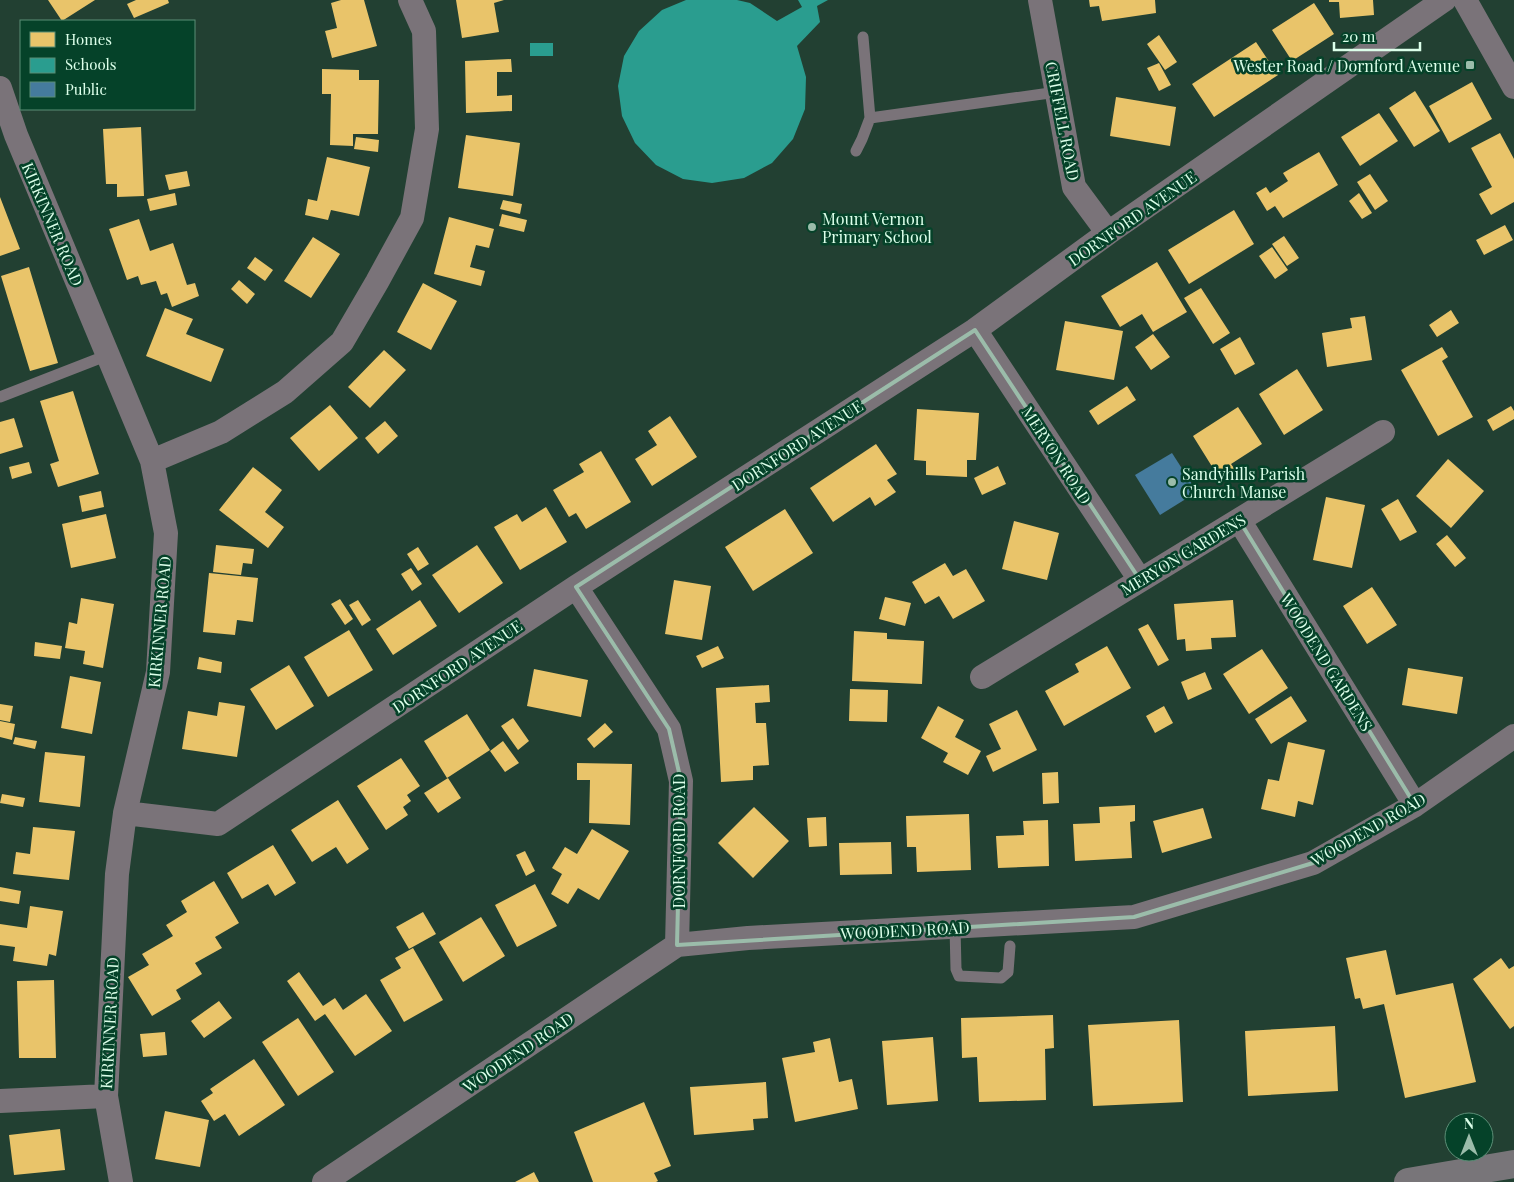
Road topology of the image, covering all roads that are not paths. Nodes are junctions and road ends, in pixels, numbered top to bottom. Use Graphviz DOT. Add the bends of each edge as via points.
graph roads {
  1 [pos="410,0"];
  2 [pos="1040,0"];
  3 [pos="1444,0"];
  4 [pos="1465,0"];
  5 [pos="863,37"];
  6 [pos="1514,87"];
  7 [pos="0,88"];
  8 [pos="1057,92"];
  9 [pos="870,118"];
  10 [pos="8,138"];
  11 [pos="856,151"];
  12 [pos="1108,233"];
  13 [pos="975,330"];
  14 [pos="108,355"];
  15 [pos="0,396"];
  16 [pos="1383,432"];
  17 [pos="152,461"];
  18 [pos="1239,520"];
  19 [pos="1140,580"];
  20 [pos="576,587"];
  21 [pos="982,677"];
  22 [pos="1514,736"];
  23 [pos="1415,805"];
  24 [pos="125,813"];
  25 [pos="955,927"];
  26 [pos="678,945"];
  27 [pos="1010,946"];
  28 [pos="106,1096"];
  29 [pos="0,1101"];
  30 [pos="1514,1164"];
  31 [pos="121,1182"];
  32 [pos="324,1182"];
  33 [pos="1408,1182"];
  1 -- 17 [label="street" via="424,31 426,129 412,218 377,282 342,342 285,392 221,432"];
  2 -- 8 [label="street, CRIFFELL ROAD"];
  3 -- 12 [label="street, DORNFORD AVENUE"];
  4 -- 6 [label="street"];
  5 -- 9 [label="lane"];
  7 -- 10 [label="street, KIRKINNER ROAD"];
  8 -- 9 [label="lane"];
  8 -- 12 [label="street, CRIFFELL ROAD" via="1074,187"];
  9 -- 11 [label="lane"];
  10 -- 14 [label="street, KIRKINNER ROAD"];
  12 -- 13 [label="street, DORNFORD AVENUE"];
  13 -- 19 [label="street, MERYON ROAD"];
  13 -- 20 [label="street, DORNFORD AVENUE"];
  14 -- 15 [label="lane"];
  14 -- 17 [label="street, KIRKINNER ROAD"];
  16 -- 18 [label="street, MERYON GARDENS"];
  17 -- 24 [label="street, KIRKINNER ROAD" via="166,533 158,672"];
  18 -- 19 [label="street, MERYON GARDENS"];
  18 -- 23 [label="street, WOODEND GARDENS"];
  19 -- 21 [label="street, MERYON GARDENS"];
  20 -- 24 [label="street, DORNFORD AVENUE" via="218,824"];
  20 -- 26 [label="street, DORNFORD ROAD" via="669,729 681,781"];
  22 -- 23 [label="street, WOODEND ROAD"];
  23 -- 25 [label="street, WOODEND ROAD" via="1313,863 1134,917"];
  24 -- 28 [label="street, KIRKINNER ROAD" via="117,874"];
  25 -- 26 [label="street, WOODEND ROAD"];
  25 -- 27 [label="lane" via="956,970 959,976 1001,978 1008,972"];
  26 -- 32 [label="street, WOODEND ROAD"];
  28 -- 29 [label="street"];
  28 -- 31 [label="street, KIRKINNER ROAD"];
  30 -- 33 [label="street"];
}
